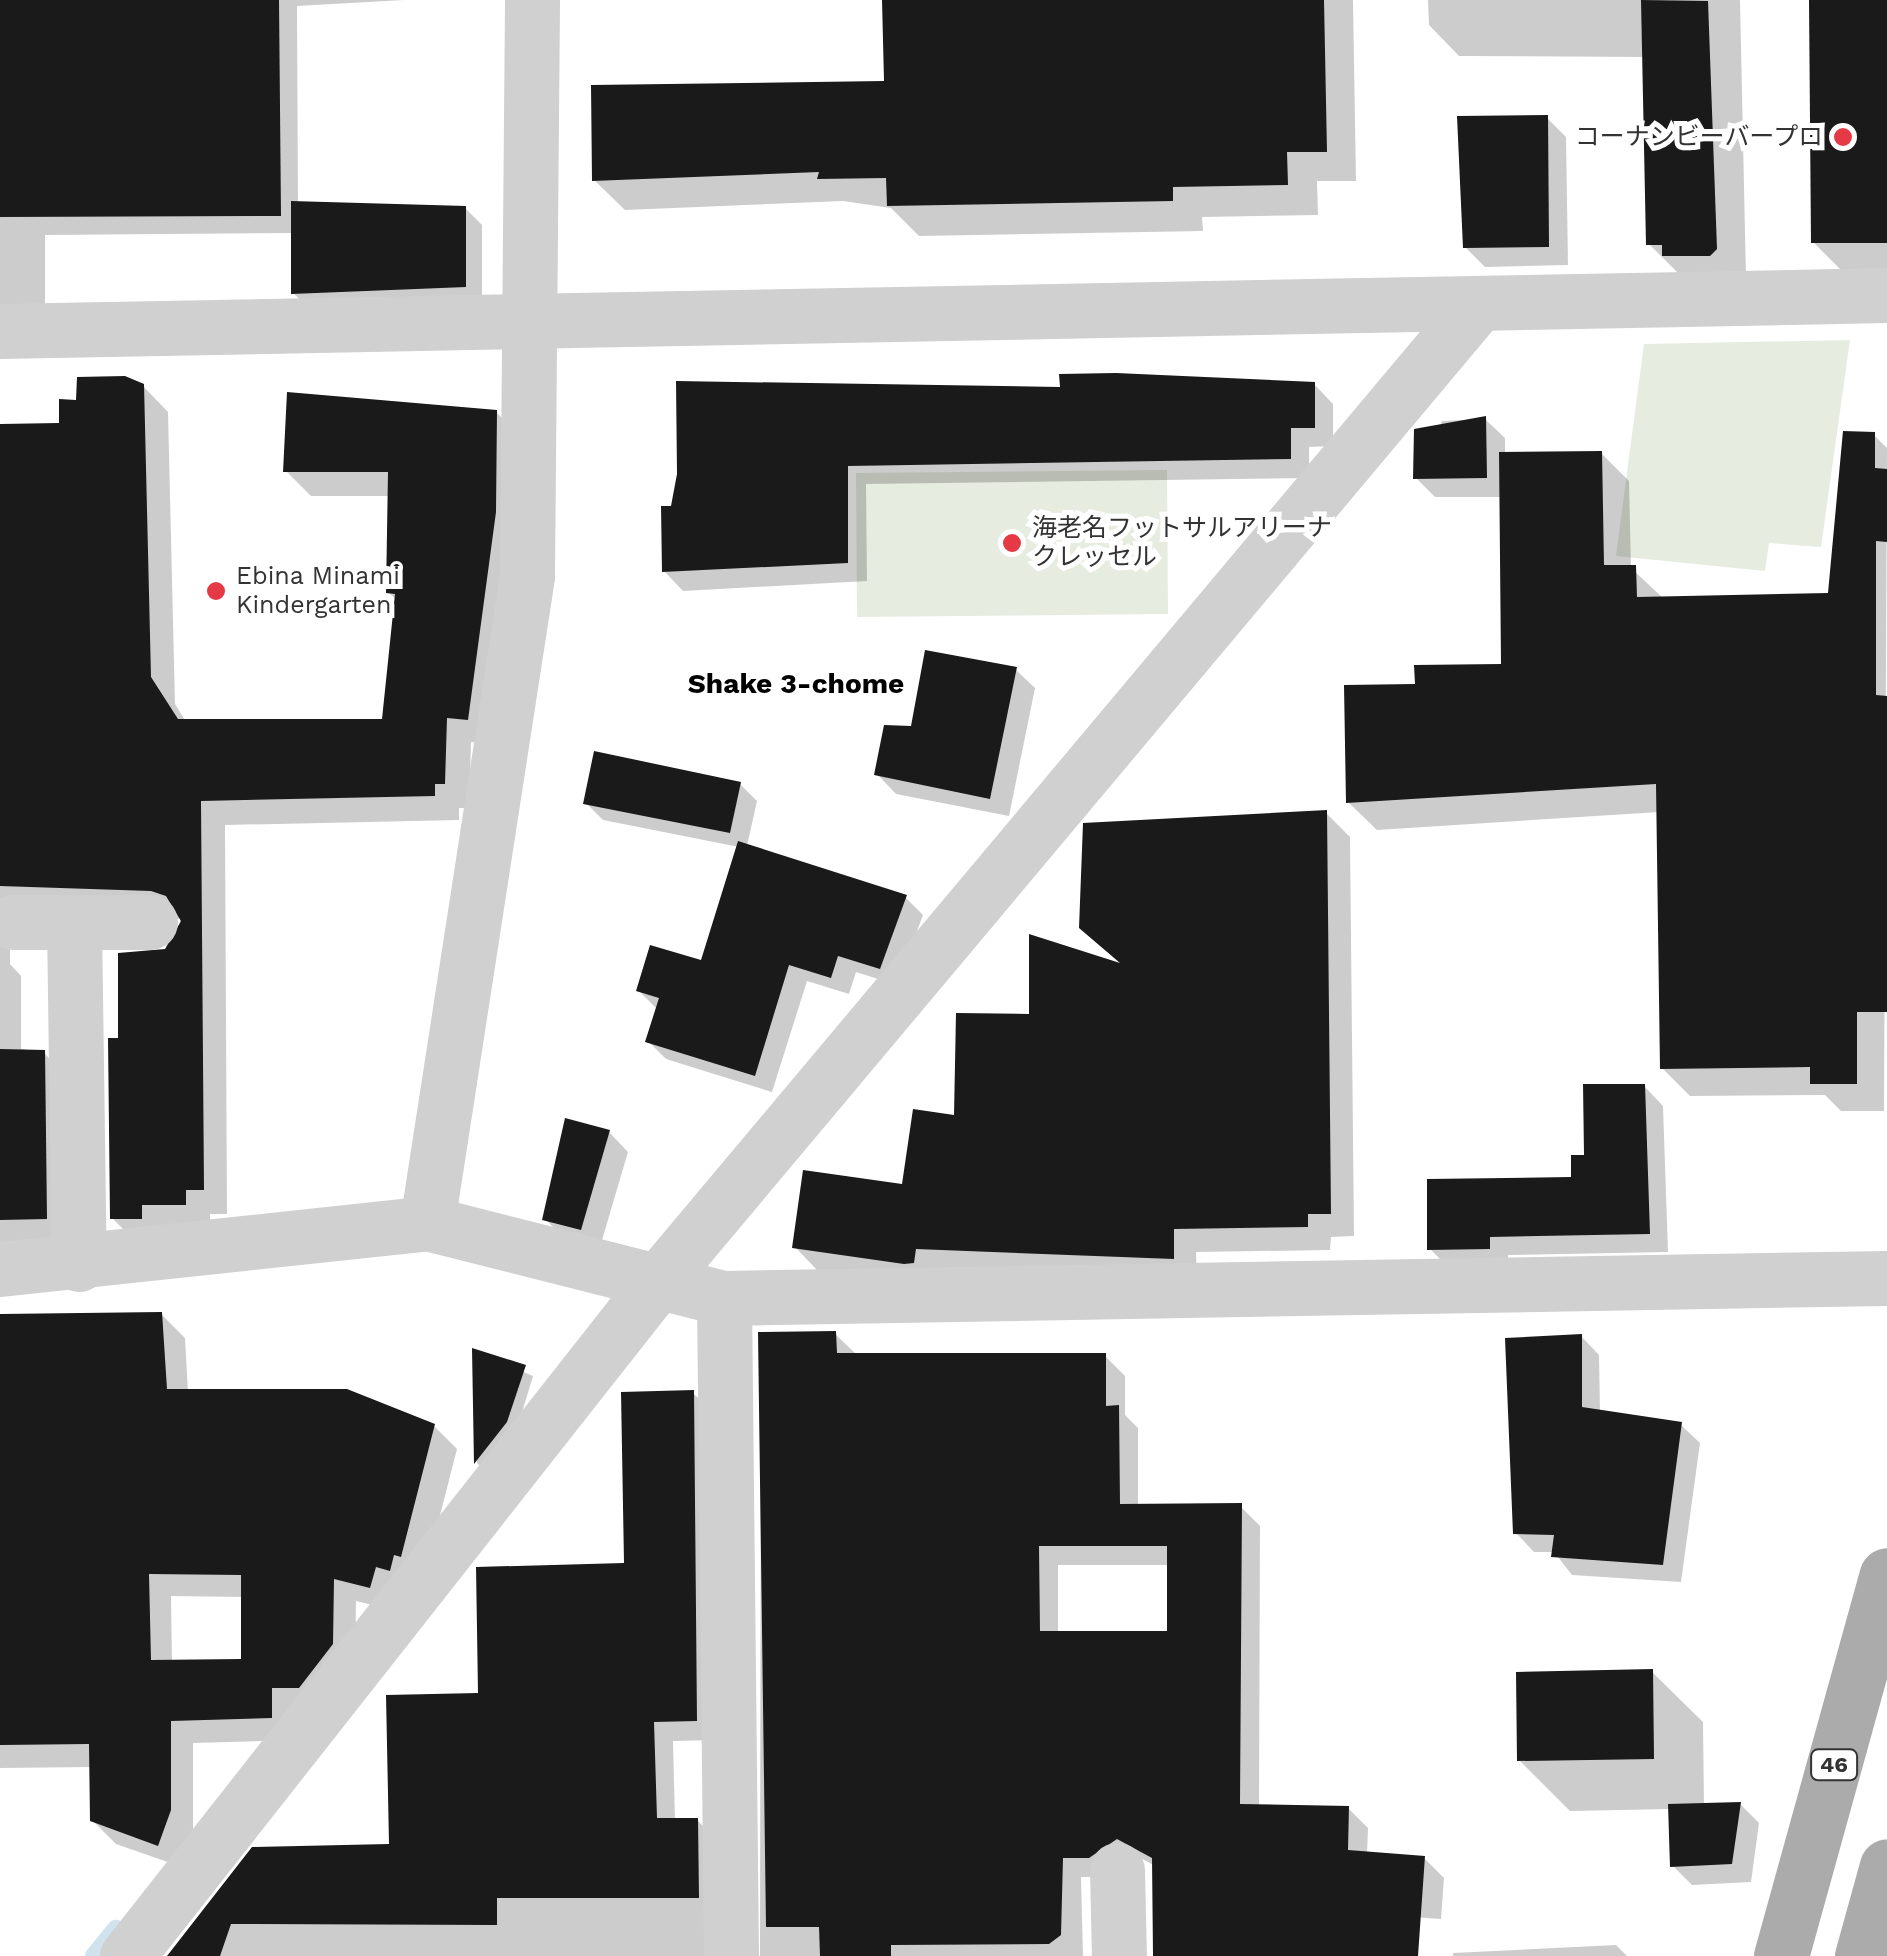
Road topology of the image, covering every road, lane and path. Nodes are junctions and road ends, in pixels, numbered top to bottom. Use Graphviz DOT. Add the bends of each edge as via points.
graph roads {
  1 [pos="532,0"];
  2 [pos="1887,295"];
  3 [pos="1478,304"];
  4 [pos="529,322"];
  5 [pos="0,331"];
  6 [pos="13,922"];
  7 [pos="74,922"];
  8 [pos="150,922"];
  9 [pos="427,1223"];
  10 [pos="79,1264"];
  11 [pos="0,1269"];
  12 [pos="1887,1278"];
  13 [pos="660,1279"];
  14 [pos="724,1298"];
  15 [pos="1887,1575"];
  16 [pos="1887,1866"];
  17 [pos="1118,1870"];
  18 [pos="126,1956"];
  19 [pos="731,1956"];
  20 [pos="1118,1956"];
  21 [pos="1781,1956"];
  22 [pos="1862,1956"];
  1 -- 4 [label="street"];
  2 -- 3 [label="street"];
  3 -- 4 [label="street"];
  3 -- 13 [label="street"];
  4 -- 5 [label="street"];
  4 -- 9 [label="street" via="527,576"];
  6 -- 7 [label="street"];
  7 -- 8 [label="street"];
  7 -- 10 [label="street"];
  9 -- 10 [label="street"];
  9 -- 13 [label="street"];
  10 -- 11 [label="street"];
  12 -- 14 [label="street"];
  13 -- 14 [label="street"];
  13 -- 18 [label="street"];
  14 -- 19 [label="street"];
  15 -- 21 [label="main road, 46"];
  16 -- 22 [label="main road"];
  17 -- 20 [label="street"];
}
